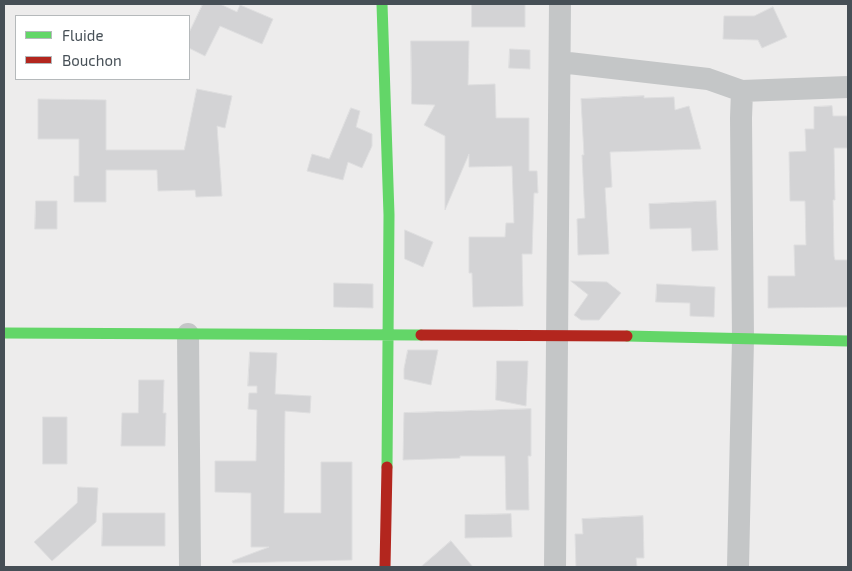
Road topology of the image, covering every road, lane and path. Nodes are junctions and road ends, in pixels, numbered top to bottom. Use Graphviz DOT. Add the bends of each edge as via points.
graph roads {
  1 [pos="382,4"];
  2 [pos="560,4"];
  3 [pos="560,62"];
  4 [pos="848,87"];
  5 [pos="742,91"];
  6 [pos="4,316"];
  7 [pos="4,334"];
  8 [pos="188,334"];
  9 [pos="390,334"];
  10 [pos="558,335"];
  11 [pos="743,339"];
  12 [pos="848,341"];
  13 [pos="190,567"];
  14 [pos="385,567"];
  15 [pos="555,567"];
  16 [pos="738,567"];
  1 -- 9 [label="street" via="387,85"];
  2 -- 3 [label="street"];
  3 -- 5 [label="street" via="708,79"];
  3 -- 10 [label="street"];
  4 -- 5 [label="street"];
  5 -- 11 [label="street"];
  6 -- 7 [label="street"];
  7 -- 8 [label="street"];
  8 -- 9 [label="street"];
  8 -- 13 [label="street"];
  9 -- 10 [label="street"];
  9 -- 14 [label="street"];
  10 -- 11 [label="street"];
  10 -- 15 [label="street"];
  11 -- 12 [label="street"];
  11 -- 16 [label="street"];
}
